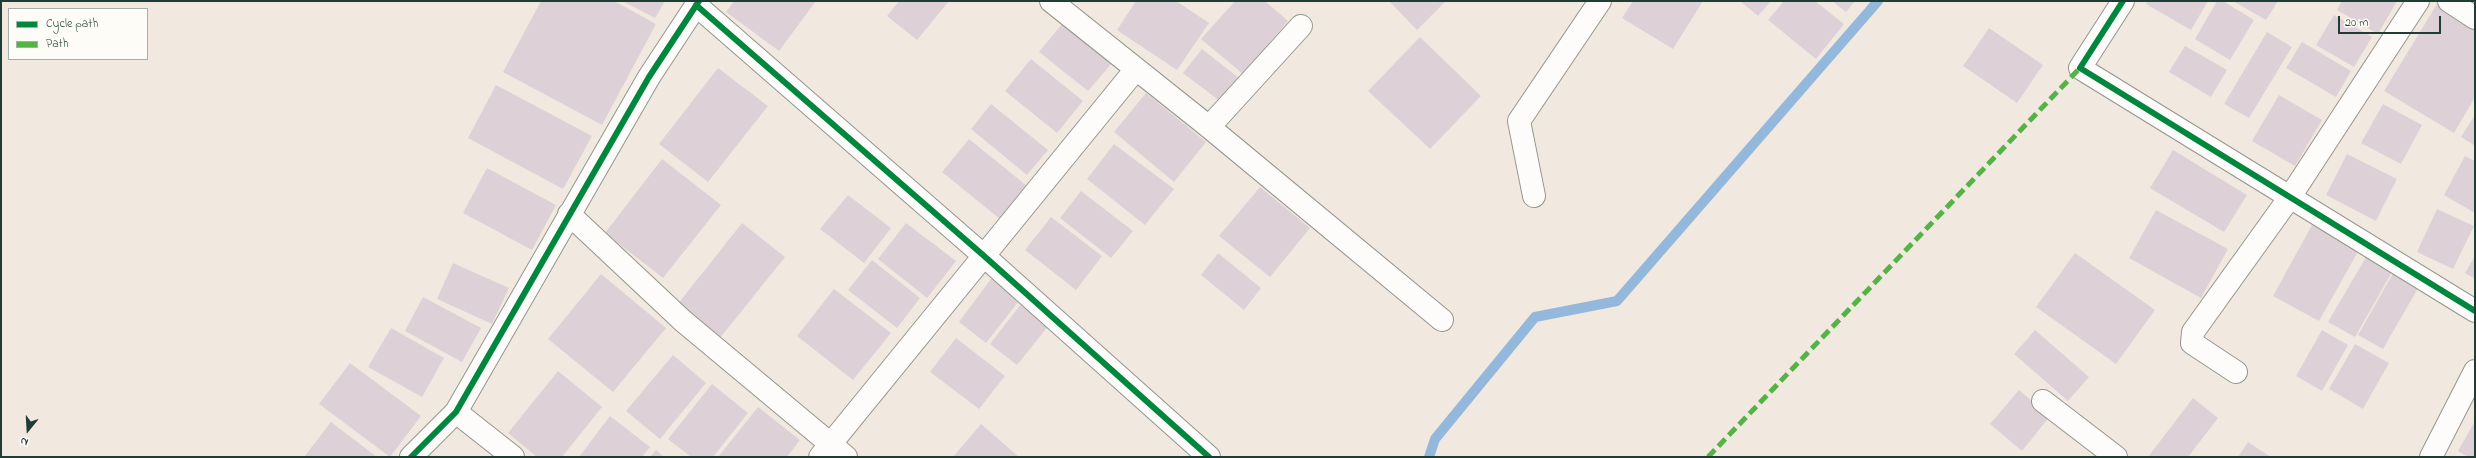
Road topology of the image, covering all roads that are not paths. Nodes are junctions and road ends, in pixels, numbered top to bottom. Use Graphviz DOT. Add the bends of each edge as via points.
graph roads {
  1 [pos="1051,1"];
  2 [pos="1600,1"];
  3 [pos="2123,1"];
  4 [pos="2418,1"];
  5 [pos="2449,1"];
  6 [pos="697,3"];
  7 [pos="2475,18"];
  8 [pos="1301,26"];
  9 [pos="1136,70"];
  10 [pos="1209,127"];
  11 [pos="1534,196"];
  12 [pos="2290,197"];
  13 [pos="569,214"];
  14 [pos="984,256"];
  15 [pos="2475,311"];
  16 [pos="1442,320"];
  17 [pos="2475,371"];
  18 [pos="2236,372"];
  19 [pos="2043,400"];
  20 [pos="456,412"];
  21 [pos="832,452"];
  22 [pos="411,457"];
  23 [pos="513,457"];
  24 [pos="1209,457"];
  25 [pos="2116,457"];
  26 [pos="2431,457"];
  1 -- 9 [label="street"];
  2 -- 11 [label="street" via="1519,122"];
  3 -- 12 [label="street" via="2080,68"];
  4 -- 12 [label="street"];
  5 -- 7 [label="street"];
  6 -- 13 [label="street"];
  6 -- 14 [label="street"];
  8 -- 10 [label="street"];
  9 -- 10 [label="street"];
  9 -- 14 [label="street"];
  10 -- 16 [label="street"];
  12 -- 15 [label="street"];
  12 -- 18 [label="street" via="2193,332 2192,343"];
  13 -- 20 [label="street"];
  13 -- 21 [label="street" via="683,321"];
  14 -- 21 [label="street"];
  14 -- 24 [label="street"];
  17 -- 26 [label="street"];
  19 -- 25 [label="street"];
  20 -- 22 [label="street"];
  20 -- 23 [label="street"];
}
